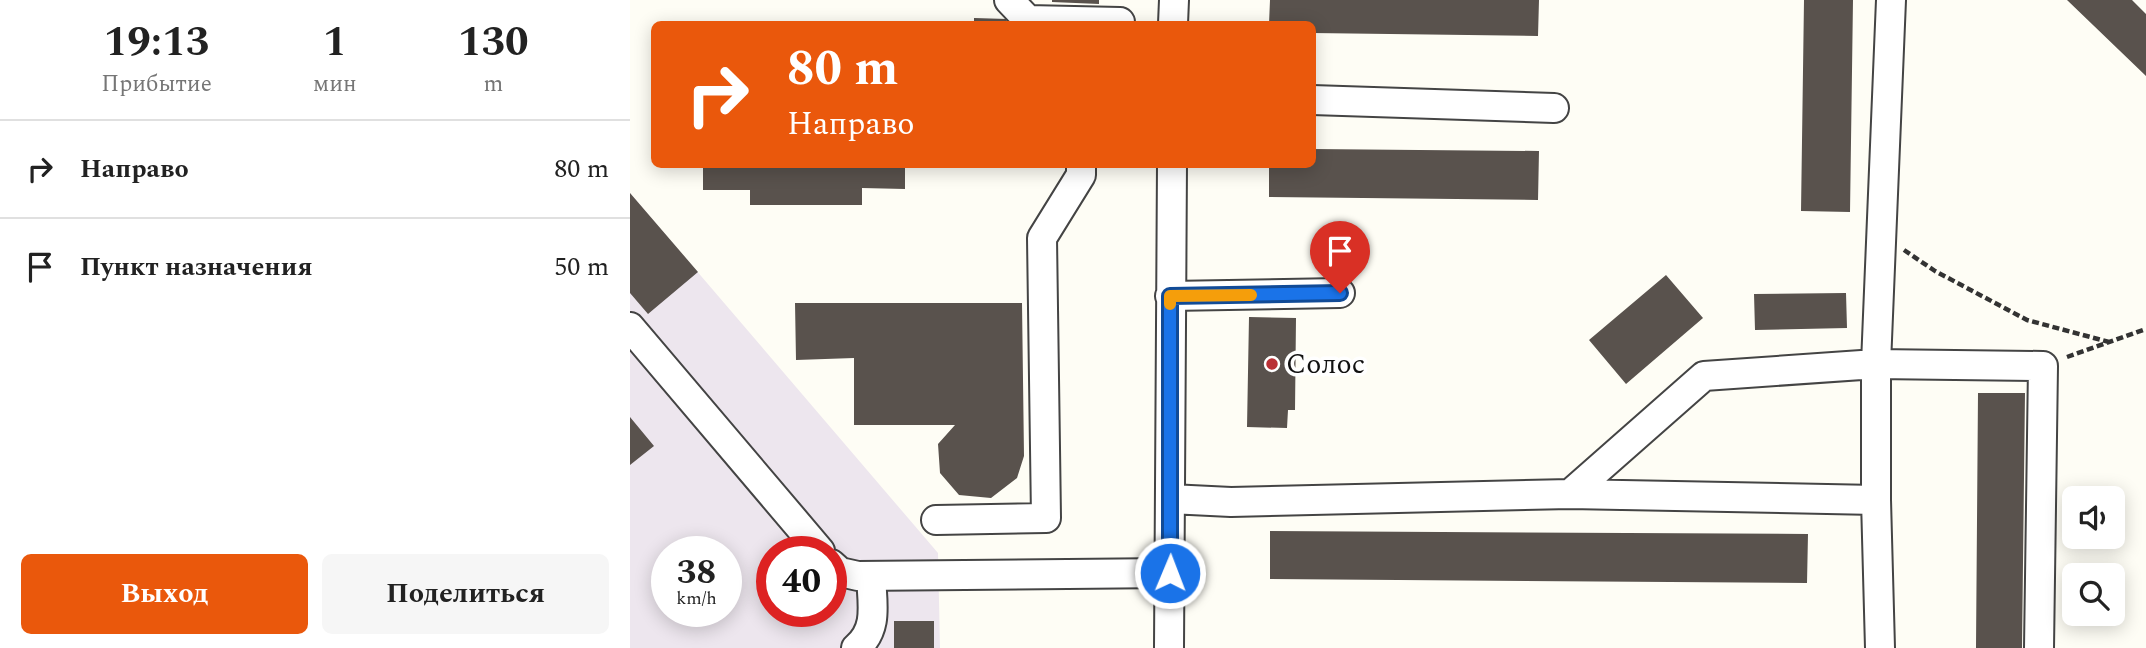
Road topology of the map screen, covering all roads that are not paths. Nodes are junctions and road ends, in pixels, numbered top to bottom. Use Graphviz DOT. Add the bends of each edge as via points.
graph roads {
  1 [pos="1174,0"];
  2 [pos="1891,0"];
  3 [pos="1021,15"];
  4 [pos="1106,21"];
  5 [pos="1173,21"];
  6 [pos="1316,100"];
  7 [pos="1555,108"];
  8 [pos="1081,168"];
  9 [pos="1172,168"];
  10 [pos="1340,293"];
  11 [pos="1170,296"];
  12 [pos="630,327"];
  13 [pos="1876,364"];
  14 [pos="1570,494"];
  15 [pos="1170,499"];
  16 [pos="1876,500"];
  17 [pos="936,520"];
  18 [pos="807,536"];
  19 [pos="1170,573"];
  20 [pos="847,574"];
  21 [pos="871,576"];
  22 [pos="856,648"];
  23 [pos="1169,648"];
  24 [pos="1880,648"];
  25 [pos="2039,648"];
  1 -- 5 [label="street"];
  2 -- 13 [label="street"];
  3 -- 4 [label="street"];
  6 -- 7 [label="street"];
  8 -- 17 [label="street" via="1082,175 1042,238 1046,518"];
  9 -- 11 [label="street"];
  10 -- 11 [label="street"];
  11 -- 15 [label="street"];
  12 -- 18 [label="street"];
  13 -- 14 [label="street" via="1704,376"];
  13 -- 16 [label="street"];
  13 -- 25 [label="street" via="2043,366"];
  14 -- 15 [label="street" via="1231,502"];
  14 -- 16 [label="street"];
  15 -- 19 [label="street"];
  16 -- 24 [label="street"];
  19 -- 21 [label="street"];
  19 -- 23 [label="street"];
  20 -- 21 [label="street"];
  21 -- 22 [label="street" via="872,622 868,636"];
}
